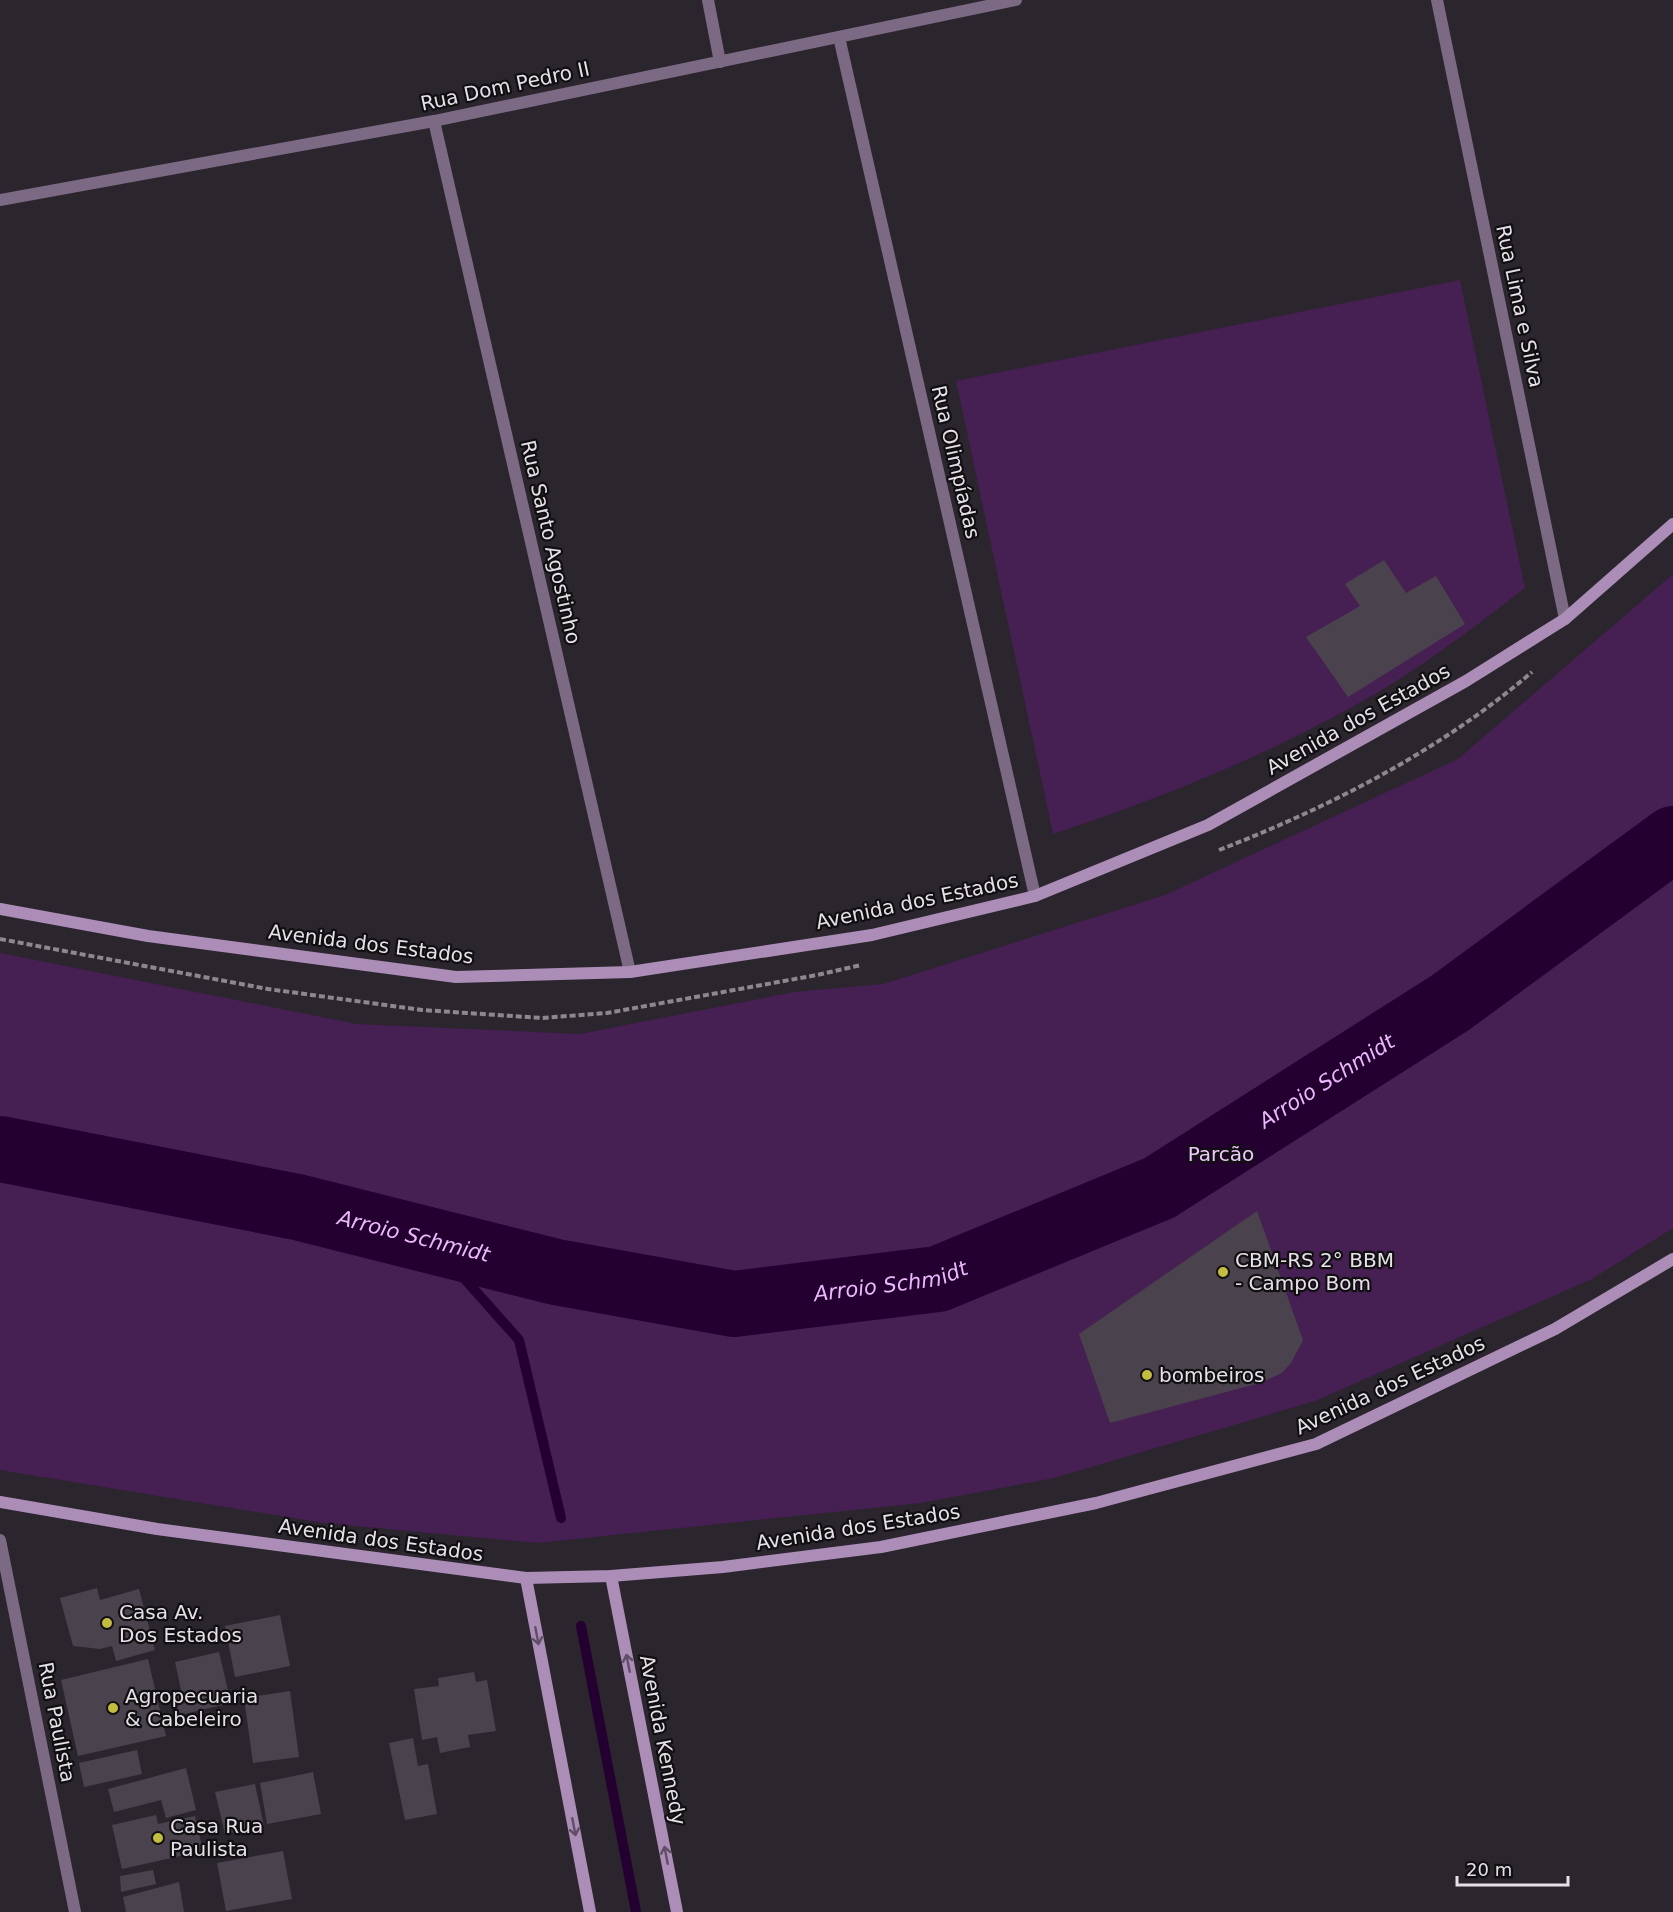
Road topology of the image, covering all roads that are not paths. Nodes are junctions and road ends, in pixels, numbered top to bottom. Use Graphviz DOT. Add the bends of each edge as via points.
graph roads {
  1 [pos="708,0"];
  2 [pos="1016,0"];
  3 [pos="1437,0"];
  4 [pos="839,37"];
  5 [pos="720,62"];
  6 [pos="434,121"];
  7 [pos="0,200"];
  8 [pos="1673,524"];
  9 [pos="1565,619"];
  10 [pos="1035,896"];
  11 [pos="0,909"];
  12 [pos="630,972"];
  13 [pos="1673,1259"];
  14 [pos="0,1502"];
  15 [pos="0,1540"];
  16 [pos="611,1576"];
  17 [pos="526,1578"];
  18 [pos="75,1912"];
  19 [pos="590,1912"];
  20 [pos="677,1912"];
  1 -- 5 [label="street"];
  2 -- 4 [label="street, Rua Dom Pedro II"];
  3 -- 9 [label="street, Rua Lima e Silva"];
  4 -- 5 [label="street, Rua Dom Pedro II"];
  4 -- 10 [label="street, Rua Olimpíadas"];
  5 -- 6 [label="street, Rua Dom Pedro II"];
  6 -- 7 [label="street, Rua Dom Pedro II"];
  6 -- 12 [label="street, Rua Santo Agostinho"];
  8 -- 9 [label="street, Avenida dos Estados"];
  9 -- 10 [label="street, Avenida dos Estados" via="1467,681 1208,825"];
  10 -- 12 [label="street, Avenida dos Estados" via="872,935"];
  11 -- 12 [label="street, Avenida dos Estados" via="148,936 456,977"];
  13 -- 16 [label="street, Avenida dos Estados" via="1555,1329 1316,1444 1096,1503 880,1547 723,1567"];
  14 -- 17 [label="street, Avenida dos Estados" via="158,1529"];
  15 -- 18 [label="street, Rua Paulista"];
  16 -- 17 [label="street, Avenida dos Estados"];
  20 -- 16 [label="street, Avenida Kennedy, one-way"];
  17 -- 19 [label="street, one-way"];
}
